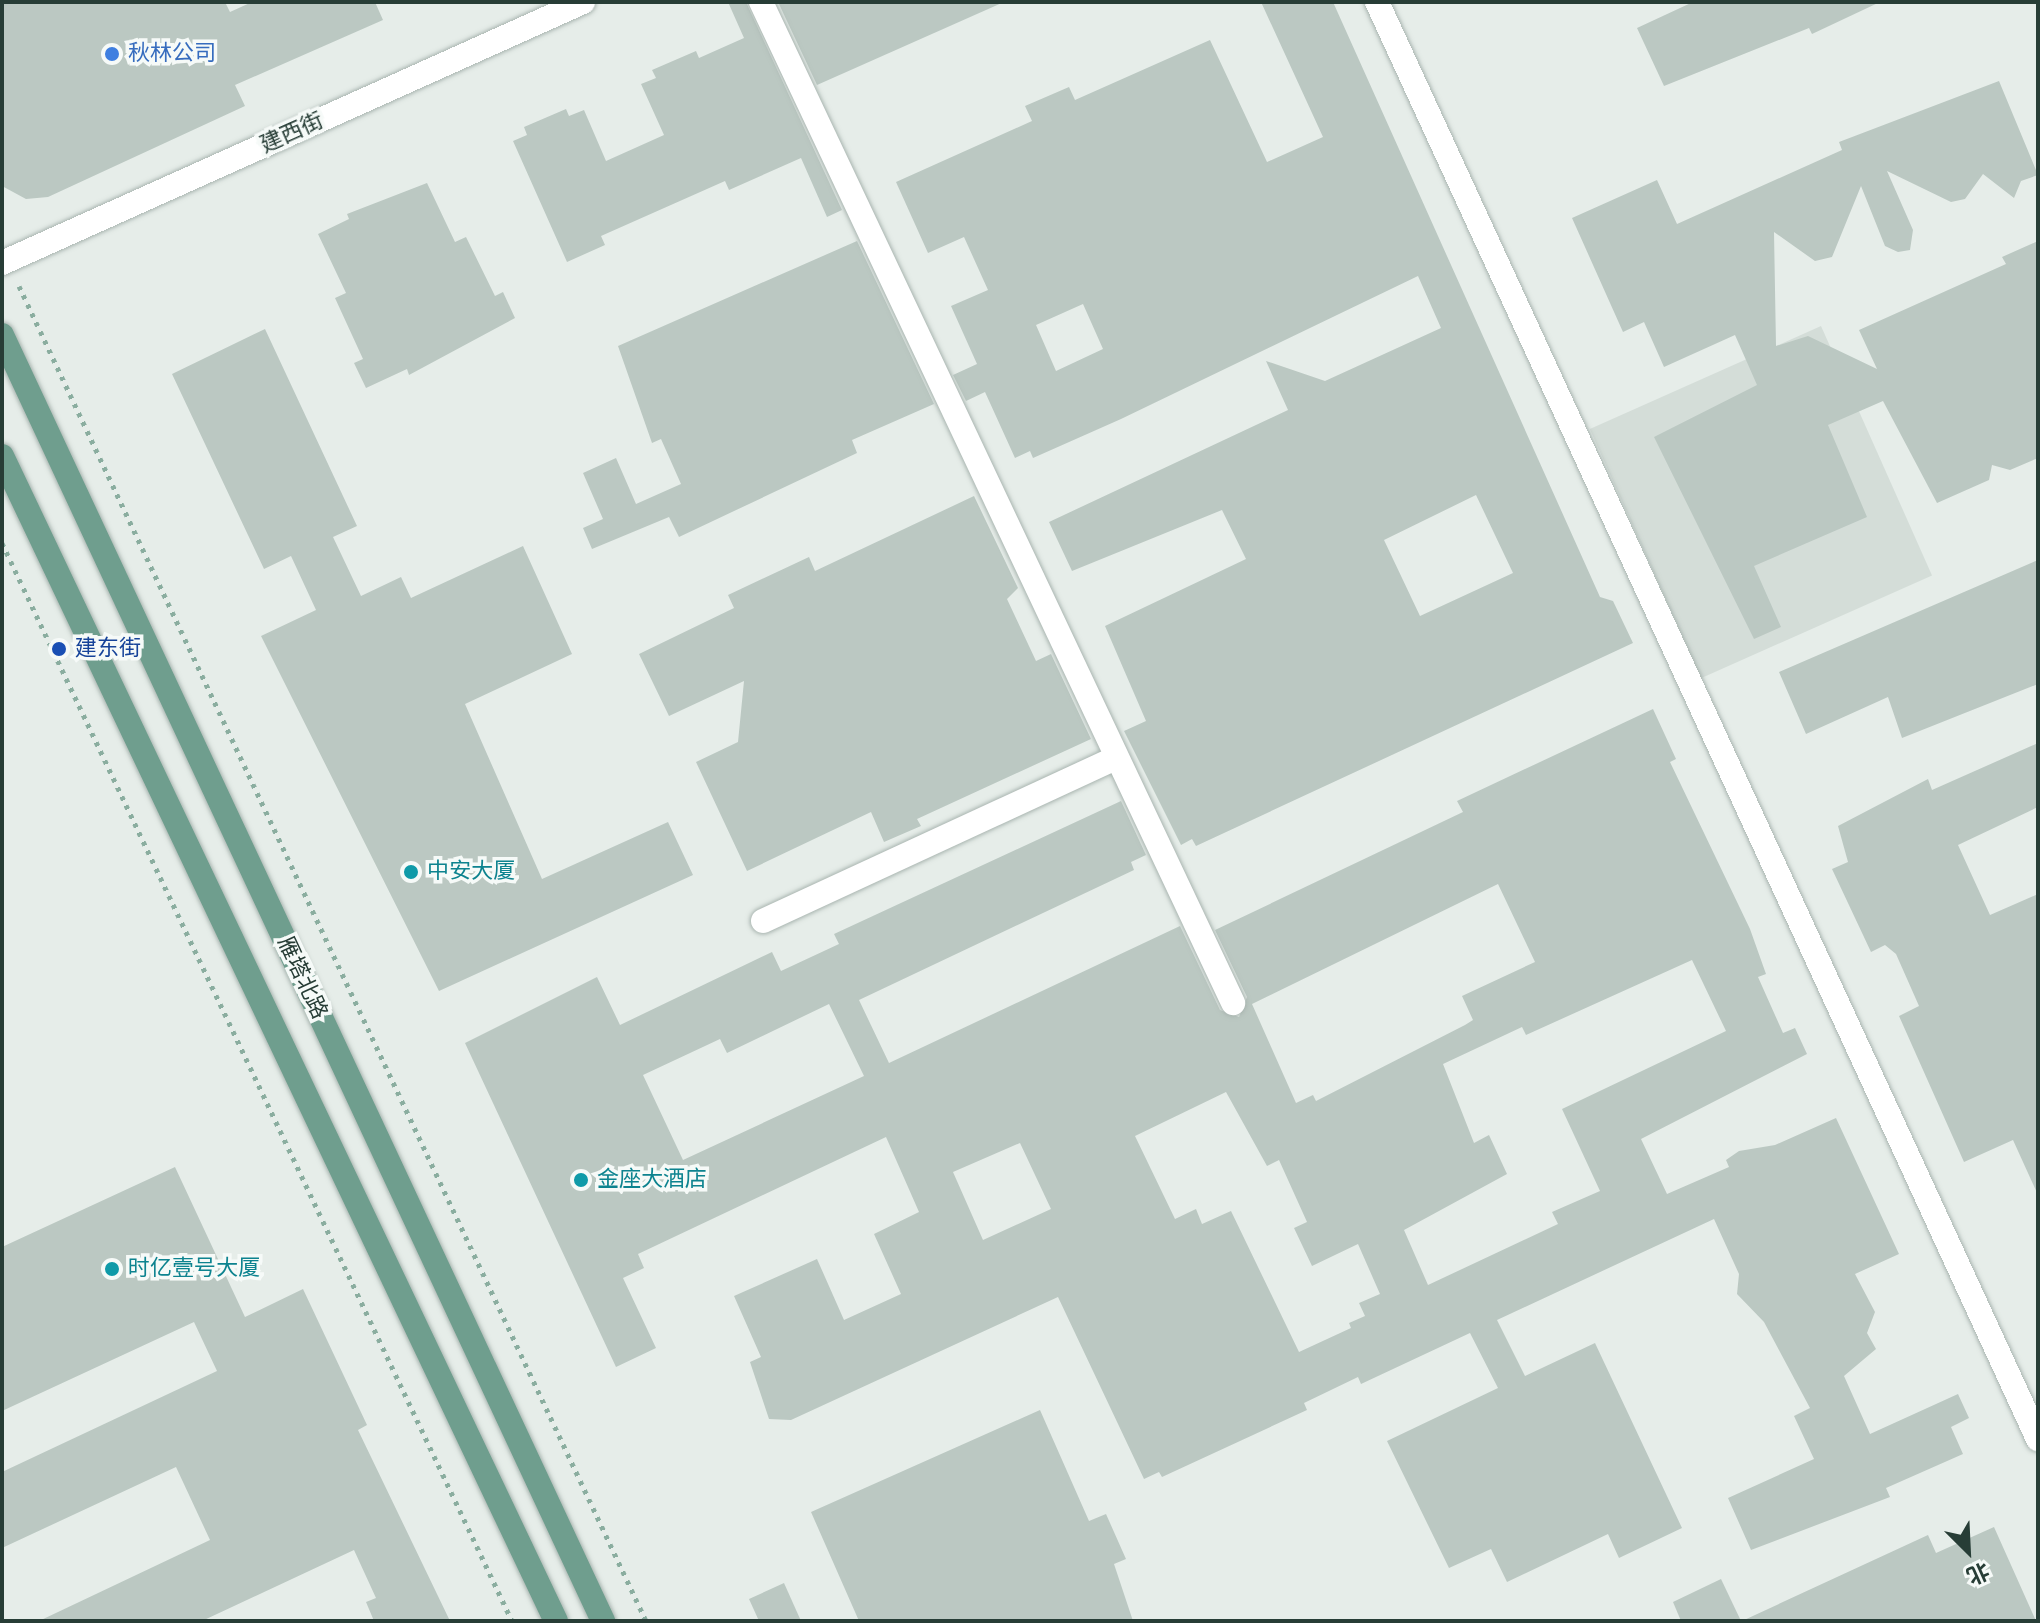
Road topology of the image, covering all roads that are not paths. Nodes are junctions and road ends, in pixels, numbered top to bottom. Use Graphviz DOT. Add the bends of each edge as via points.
graph roads {
  1 [pos="583,2"];
  2 [pos="761,2"];
  3 [pos="1377,2"];
  4 [pos="5,262"];
  5 [pos="2,335"];
  6 [pos="2,456"];
  7 [pos="1114,759"];
  8 [pos="763,921"];
  9 [pos="1233,1003"];
  10 [pos="2038,1439"];
  11 [pos="556,1621"];
  12 [pos="603,1621"];
  1 -- 4 [label="street, 建西街"];
  2 -- 7 [label="street"];
  3 -- 10 [label="street"];
  5 -- 12 [label="main road, 雁塔北路"];
  6 -- 11 [label="main road, 雁塔北路"];
  7 -- 8 [label="street"];
  7 -- 9 [label="street"];
}
